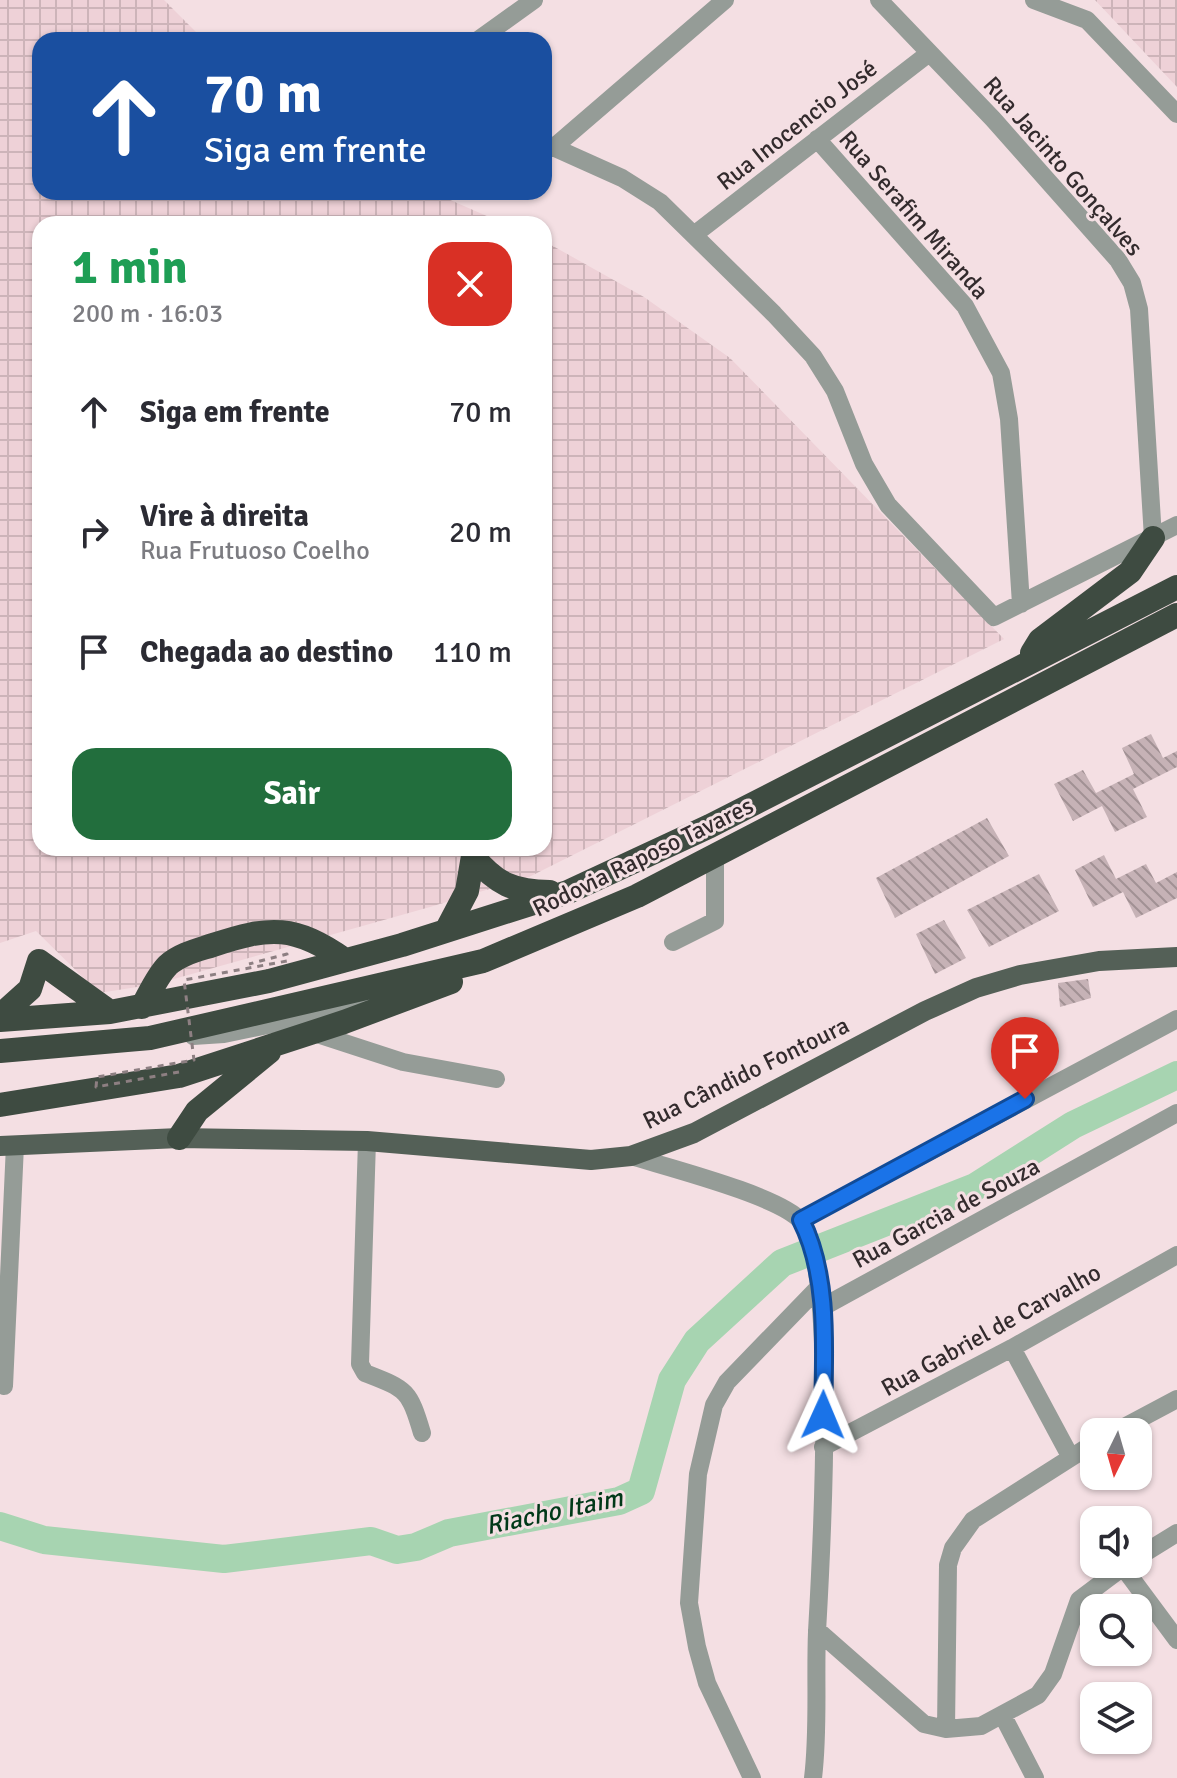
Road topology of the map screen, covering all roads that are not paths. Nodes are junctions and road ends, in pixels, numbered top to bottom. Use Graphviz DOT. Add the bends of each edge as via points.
graph roads {
  1 [pos="534,0"];
  2 [pos="725,0"];
  3 [pos="879,0"];
  4 [pos="1034,0"];
  5 [pos="1068,0"];
  6 [pos="1087,20"];
  7 [pos="489,32"];
  8 [pos="928,54"];
  9 [pos="1177,114"];
  10 [pos="817,139"];
  11 [pos="552,143"];
  12 [pos="552,146"];
  13 [pos="695,234"];
  14 [pos="1177,525"];
  15 [pos="1153,538"];
  16 [pos="1177,587"];
  17 [pos="1021,604"];
  18 [pos="1177,615"];
  19 [pos="1029,661"];
  20 [pos="715,856"];
  21 [pos="568,892"];
  22 [pos="447,929"];
  23 [pos="673,942"];
  24 [pos="1177,957"];
  25 [pos="345,960"];
  26 [pos="483,961"];
  27 [pos="435,990"];
  28 [pos="142,1007"];
  29 [pos="110,1012"];
  30 [pos="0,1018"];
  31 [pos="1177,1019"];
  32 [pos="314,1033"];
  33 [pos="150,1038"];
  34 [pos="274,1047"];
  35 [pos="0,1051"];
  36 [pos="496,1079"];
  37 [pos="0,1105"];
  38 [pos="1177,1113"];
  39 [pos="179,1138"];
  40 [pos="367,1141"];
  41 [pos="7,1146"];
  42 [pos="631,1156"];
  43 [pos="804,1227"];
  44 [pos="1177,1255"];
  45 [pos="818,1288"];
  46 [pos="821,1308"];
  47 [pos="1012,1348"];
  48 [pos="4,1386"];
  49 [pos="1177,1399"];
  50 [pos="1141,1418"];
  51 [pos="422,1433"];
  52 [pos="823,1447"];
  53 [pos="1080,1451"];
  54 [pos="1070,1456"];
  55 [pos="1177,1533"];
  56 [pos="1152,1549"];
  57 [pos="1109,1578"];
  58 [pos="1138,1578"];
  59 [pos="817,1630"];
  60 [pos="1177,1640"];
  61 [pos="1003,1716"];
  62 [pos="946,1729"];
  63 [pos="752,1778"];
  64 [pos="813,1778"];
  65 [pos="1035,1778"];
  1 -- 7 [label="street"];
  2 -- 11 [label="street"];
  3 -- 8 [label="street, Rua Jacinto Gonçalves"];
  4 -- 6 [label="street"];
  5 -- 6 [label="street"];
  6 -- 9 [label="street"];
  8 -- 10 [label="street, Rua Inocencio José"];
  8 -- 15 [label="street, Rua Jacinto Gonçalves" via="993,119 1118,260 1132,283 1139,309"];
  10 -- 13 [label="street, Rua Inocencio José"];
  10 -- 17 [label="street, Rua Serafim Miranda" via="965,306 1001,373 1009,419"];
  12 -- 13 [label="street" via="622,178 660,202"];
  13 -- 17 [label="street" via="813,356 888,505 995,617"];
  14 -- 15 [label="street"];
  15 -- 17 [label="street"];
  15 -- 19 [label="highway" via="1130,572 1040,640"];
  16 -- 19 [label="highway, Rodovia Raposo Tavares"];
  18 -- 20 [label="highway, Rodovia Raposo Tavares"];
  19 -- 21 [label="highway, Rodovia Raposo Tavares" via="941,710"];
  20 -- 23 [label="street" via="715,921"];
  20 -- 26 [label="highway, Rodovia Raposo Tavares" via="598,915"];
  21 -- 22 [label="highway, Rodovia Raposo Tavares"];
  21 -- 22 [label="highway" via="511,889 473,856 467,891"];
  22 -- 25 [label="highway, Rodovia Raposo Tavares"];
  24 -- 42 [label="main road, Rua Cândido Fontoura" via="1099,961 976,988 694,1133"];
  25 -- 28 [label="highway, Rodovia Raposo Tavares"];
  25 -- 28 [label="highway" via="302,934 271,930 235,938 169,964"];
  26 -- 27 [label="highway"];
  26 -- 33 [label="highway, Rodovia Raposo Tavares"];
  27 -- 32 [label="highway"];
  27 -- 33 [label="street" via="224,1034"];
  28 -- 29 [label="highway, Rodovia Raposo Tavares"];
  29 -- 30 [label="highway, Rodovia Raposo Tavares"];
  29 -- 30 [label="highway" via="39,961 30,989"];
  31 -- 43 [label="street"];
  32 -- 34 [label="highway"];
  32 -- 36 [label="street" via="403,1062"];
  33 -- 35 [label="highway, Rodovia Raposo Tavares"];
  34 -- 37 [label="highway" via="179,1076"];
  34 -- 39 [label="highway" via="197,1111"];
  38 -- 46 [label="street, Rua Garcia de Souza"];
  39 -- 40 [label="main road, Rua Cândido Fontoura"];
  39 -- 41 [label="main road, Rua Cândido Fontoura"];
  40 -- 42 [label="main road, Rua Cândido Fontoura" via="531,1158"];
  40 -- 51 [label="street" via="360,1364 365,1373 405,1390"];
  41 -- 48 [label="street"];
  42 -- 43 [label="street" via="777,1204"];
  43 -- 45 [label="street"];
  44 -- 47 [label="street, Rua Gabriel de Carvalho"];
  45 -- 46 [label="street"];
  45 -- 63 [label="street" via="727,1382 714,1405 698,1474 689,1603 707,1683"];
  46 -- 52 [label="street"];
  47 -- 52 [label="street, Rua Gabriel de Carvalho"];
  47 -- 54 [label="street"];
  49 -- 50 [label="street"];
  52 -- 59 [label="street"];
  53 -- 54 [label="street"];
  54 -- 62 [label="street" via="973,1520 953,1548 948,1565"];
  55 -- 56 [label="street"];
  57 -- 61 [label="street" via="1079,1600 1046,1687"];
  58 -- 60 [label="street"];
  59 -- 62 [label="street" via="913,1716"];
  59 -- 64 [label="street"];
  61 -- 62 [label="street" via="981,1726"];
  61 -- 65 [label="street"];
}
